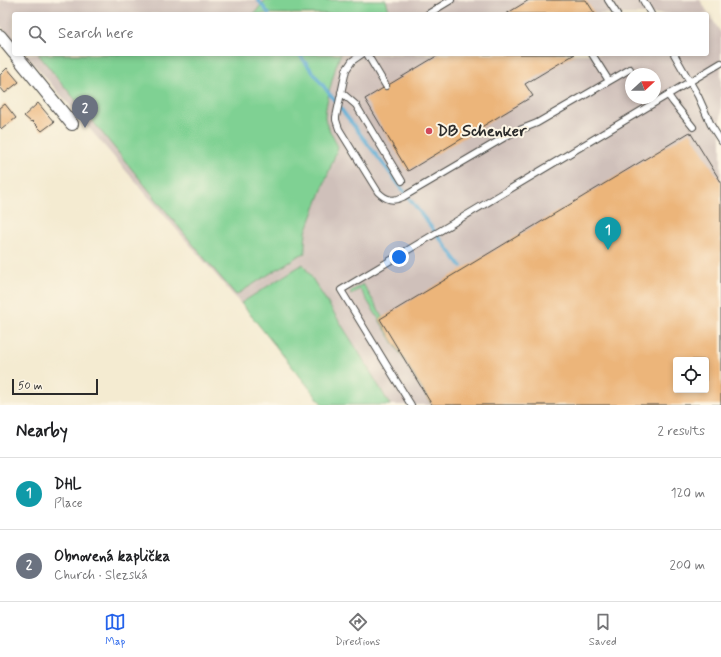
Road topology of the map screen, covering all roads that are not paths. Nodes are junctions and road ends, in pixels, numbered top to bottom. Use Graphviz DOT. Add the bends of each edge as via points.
graph roads {
  1 [pos="451,0"];
  2 [pos="608,0"];
  3 [pos="643,0"];
  4 [pos="431,12"];
  5 [pos="615,12"];
  6 [pos="650,12"];
  7 [pos="0,36"];
  8 [pos="12,51"];
  9 [pos="16,56"];
  10 [pos="360,56"];
  11 [pos="368,56"];
  12 [pos="593,56"];
  13 [pos="675,56"];
  14 [pos="721,63"];
  15 [pos="625,72"];
  16 [pos="609,81"];
  17 [pos="690,81"];
  18 [pos="386,86"];
  19 [pos="341,92"];
  20 [pos="668,94"];
  21 [pos="72,124"];
  22 [pos="693,126"];
  23 [pos="721,142"];
  24 [pos="402,180"];
  25 [pos="411,405"];
  1 -- 4 [label="lane"];
  2 -- 5 [label="lane"];
  3 -- 6 [label="lane"];
  7 -- 8 [label="street"];
  9 -- 21 [label="street"];
  10 -- 19 [label="lane" via="346,70"];
  11 -- 18 [label="lane"];
  12 -- 16 [label="lane"];
  13 -- 17 [label="lane"];
  14 -- 17 [label="lane"];
  15 -- 16 [label="lane"];
  16 -- 19 [label="lane" via="538,123 512,133 397,200 390,200 378,192 337,125"];
  17 -- 20 [label="lane"];
  17 -- 23 [label="lane"];
  19 -- 24 [label="lane" via="356,105"];
  20 -- 22 [label="lane"];
  20 -- 25 [label="lane" via="341,290"];
}
